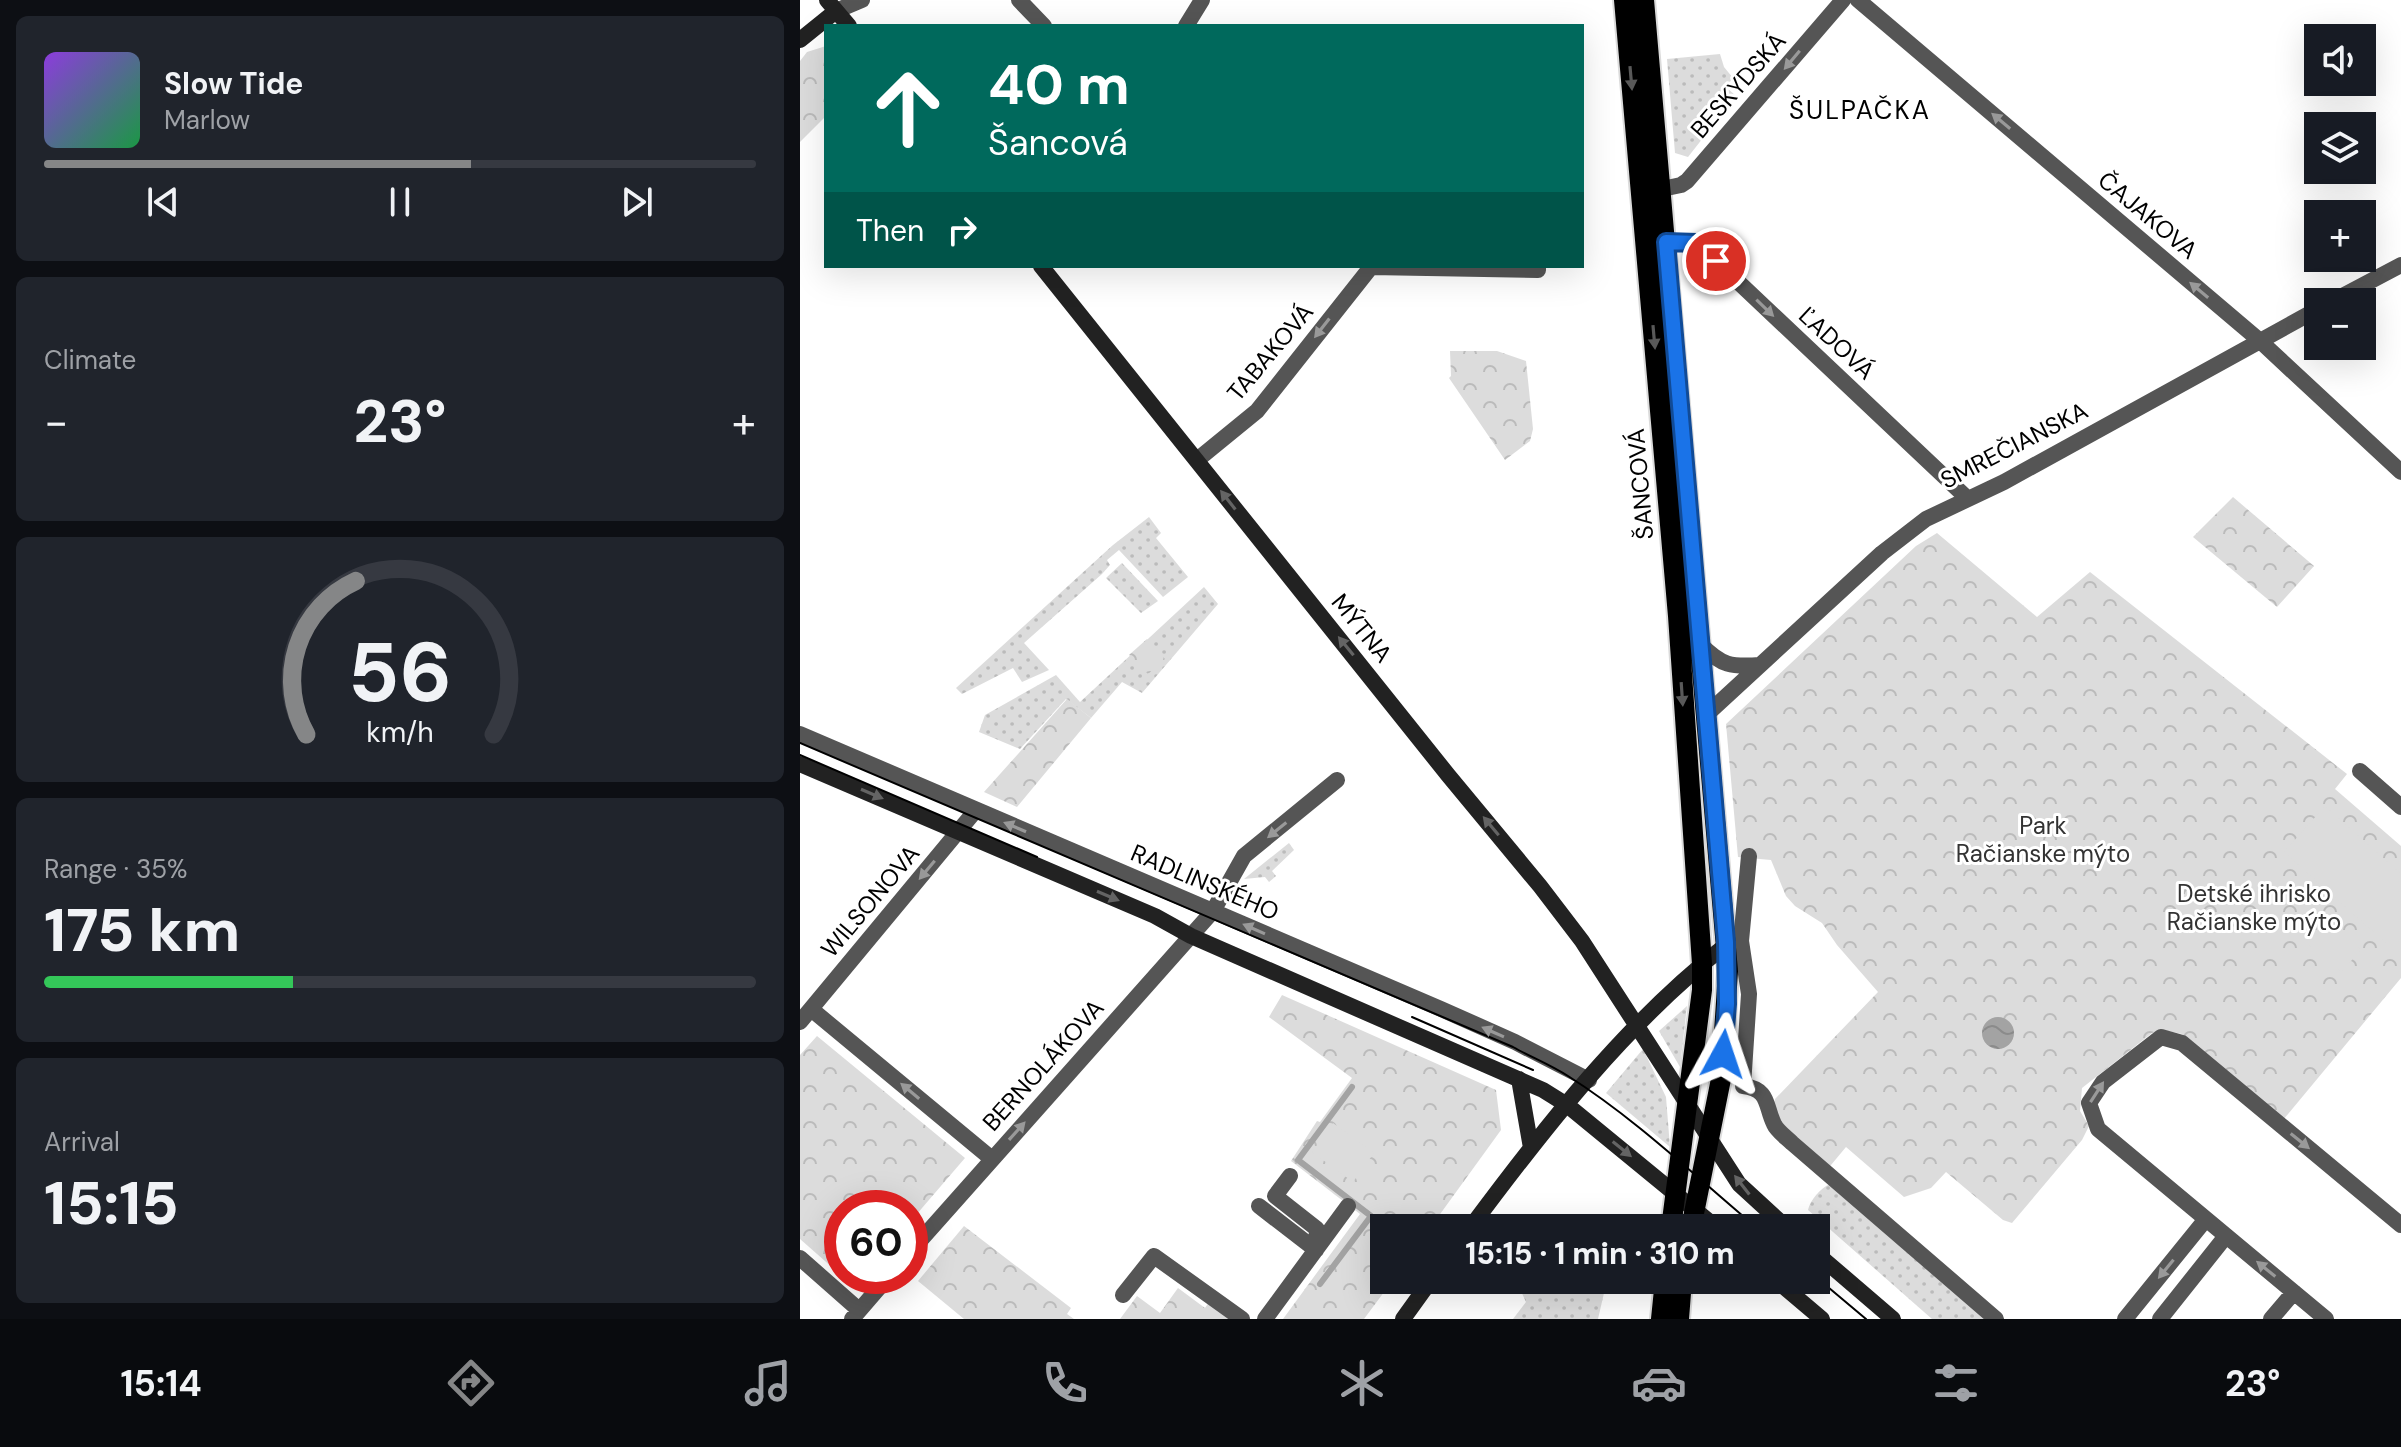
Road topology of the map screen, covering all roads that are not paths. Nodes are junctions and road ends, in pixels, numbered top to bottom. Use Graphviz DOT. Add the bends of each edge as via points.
graph roads {
  1 [pos="862,0"];
  2 [pos="1019,0"];
  3 [pos="1202,0"];
  4 [pos="1624,0"];
  5 [pos="1644,0"];
  6 [pos="1843,0"];
  7 [pos="1858,0"];
  8 [pos="832,5"];
  9 [pos="847,24"];
  10 [pos="1042,24"];
  11 [pos="1187,24"];
  12 [pos="824,35"];
  13 [pos="803,37"];
  14 [pos="1662,189"];
  15 [pos="1666,242"];
  16 [pos="2401,265"];
  17 [pos="1043,268"];
  18 [pos="1369,268"];
  19 [pos="1454,268"];
  20 [pos="1538,268"];
  21 [pos="2357,288"];
  22 [pos="2304,316"];
  23 [pos="2259,340"];
  24 [pos="1197,460"];
  25 [pos="2401,472"];
  26 [pos="1967,498"];
  27 [pos="1701,645"];
  28 [pos="1760,665"];
  29 [pos="1707,714"];
  30 [pos="800,734"];
  31 [pos="800,764"];
  32 [pos="2360,771"];
  33 [pos="1337,780"];
  34 [pos="2401,807"];
  35 [pos="976,810"];
  36 [pos="959,832"];
  37 [pos="1749,856"];
  38 [pos="1213,911"];
  39 [pos="1191,936"];
  40 [pos="1726,945"];
  41 [pos="1702,964"];
  42 [pos="806,1016"];
  43 [pos="1639,1026"];
  44 [pos="1519,1079"];
  45 [pos="1589,1080"];
  46 [pos="1688,1103"];
  47 [pos="1567,1105"];
  48 [pos="1711,1137"];
  49 [pos="1531,1148"];
  50 [pos="992,1159"];
  51 [pos="1290,1176"];
  52 [pos="1676,1194"];
  53 [pos="1259,1206"];
  54 [pos="1348,1206"];
  55 [pos="1481,1214"];
  56 [pos="1673,1214"];
  57 [pos="1690,1214"];
  58 [pos="1694,1214"];
  59 [pos="1772,1214"];
  60 [pos="2206,1219"];
  61 [pos="2401,1225"];
  62 [pos="928,1232"];
  63 [pos="2226,1236"];
  64 [pos="1316,1250"];
  65 [pos="800,1258"];
  66 [pos="1830,1265"];
  67 [pos="2294,1292"];
  68 [pos="874,1294"];
  69 [pos="1421,1294"];
  70 [pos="1673,1294"];
  71 [pos="1679,1294"];
  72 [pos="1793,1294"];
  73 [pos="1123,1295"];
  74 [pos="856,1315"];
  75 [pos="1242,1319"];
  76 [pos="1265,1319"];
  77 [pos="1403,1319"];
  78 [pos="1661,1319"];
  79 [pos="1679,1319"];
  80 [pos="1822,1319"];
  81 [pos="1893,1319"];
  82 [pos="1996,1319"];
  83 [pos="2125,1319"];
  84 [pos="2160,1319"];
  85 [pos="2271,1319"];
  86 [pos="2326,1319"];
  1 -- 8 [label="street"];
  2 -- 10 [label="street"];
  3 -- 11 [label="street"];
  4 -- 41 [label="main road, ŠANCOVÁ, one-way" via="1678,616"];
  5 -- 14 [label="main road, ŠANCOVÁ"];
  6 -- 14 [label="street, BESKYDSKÁ, one-way" via="1687,181"];
  23 -- 7 [label="street, ČAJAKOVA, one-way"];
  8 -- 9 [label="main road"];
  8 -- 13 [label="main road"];
  12 -- 13 [label="street"];
  14 -- 15 [label="main road, ŠANCOVÁ"];
  15 -- 26 [label="street, ĽADOVÁ, one-way" via="1697,243"];
  15 -- 27 [label="main road, ŠANCOVÁ"];
  16 -- 21 [label="street"];
  17 -- 24 [label="main road, MÝTNA"];
  18 -- 24 [label="street, TABAKOVÁ, one-way" via="1257,411"];
  19 -- 20 [label="street"];
  22 -- 23 [label="street, SMREČIANSKA"];
  23 -- 25 [label="street, ČAJAKOVA"];
  23 -- 26 [label="street, SMREČIANSKA"];
  43 -- 24 [label="main road, MÝTNA, one-way" via="1540,886"];
  26 -- 28 [label="street, SMREČIANSKA" via="1926,519 1882,553"];
  27 -- 28 [label="street" via="1731,667"];
  27 -- 29 [label="main road, ŠANCOVÁ"];
  28 -- 29 [label="street, SMREČIANSKA"];
  29 -- 40 [label="main road, ŠANCOVÁ"];
  30 -- 35 [label="street, RADLINSKÉHO"];
  31 -- 36 [label="main road, one-way"];
  32 -- 34 [label="street"];
  33 -- 38 [label="street, BERNOLÁKOVA, one-way" via="1244,856"];
  35 -- 36 [label="street, WILSONOVA"];
  38 -- 35 [label="street, RADLINSKÉHO, one-way"];
  36 -- 39 [label="main road, one-way"];
  36 -- 42 [label="street, WILSONOVA, one-way"];
  37 -- 82 [label="street" via="1741,941 1749,994 1743,1086 1768,1100 1774,1125 1792,1143"];
  38 -- 39 [label="street, BERNOLÁKOVA"];
  45 -- 38 [label="street, RADLINSKÉHO, one-way" via="1515,1042"];
  39 -- 44 [label="main road"];
  50 -- 39 [label="street, BERNOLÁKOVA, one-way"];
  40 -- 41 [label="main road"];
  40 -- 48 [label="main road, ŠANCOVÁ" via="1727,1004"];
  41 -- 43 [label="main road"];
  41 -- 46 [label="main road, ŠANCOVÁ"];
  50 -- 42 [label="street, one-way"];
  43 -- 45 [label="main road"];
  43 -- 46 [label="main road, MÝTNA"];
  44 -- 47 [label="main road"];
  44 -- 49 [label="main road"];
  45 -- 47 [label="main road"];
  46 -- 48 [label="main road, MÝTNA"];
  46 -- 52 [label="main road, ŠANCOVÁ"];
  47 -- 49 [label="main road"];
  47 -- 52 [label="main road, one-way"];
  48 -- 58 [label="main road, ŠANCOVÁ"];
  59 -- 48 [label="main road, MÝTNA, one-way" via="1739,1184"];
  49 -- 55 [label="main road"];
  50 -- 62 [label="street, BERNOLÁKOVA"];
  51 -- 64 [label="street" via="1275,1196 1317,1229"];
  52 -- 56 [label="main road"];
  52 -- 57 [label="main road"];
  53 -- 64 [label="street"];
  54 -- 64 [label="street"];
  60 -- 61 [label="street, one-way" via="2098,1129 2089,1103 2103,1082 2161,1037 2182,1043"];
  60 -- 63 [label="street"];
  60 -- 83 [label="street, one-way"];
  67 -- 63 [label="street, one-way"];
  63 -- 84 [label="street"];
  64 -- 76 [label="street"];
  65 -- 74 [label="street"];
  66 -- 81 [label="main road"];
  67 -- 85 [label="street"];
  67 -- 86 [label="street"];
  68 -- 74 [label="street"];
  69 -- 77 [label="main road"];
  70 -- 78 [label="main road"];
  71 -- 79 [label="main road"];
  72 -- 80 [label="main road"];
  73 -- 75 [label="street" via="1154,1256"];
}
